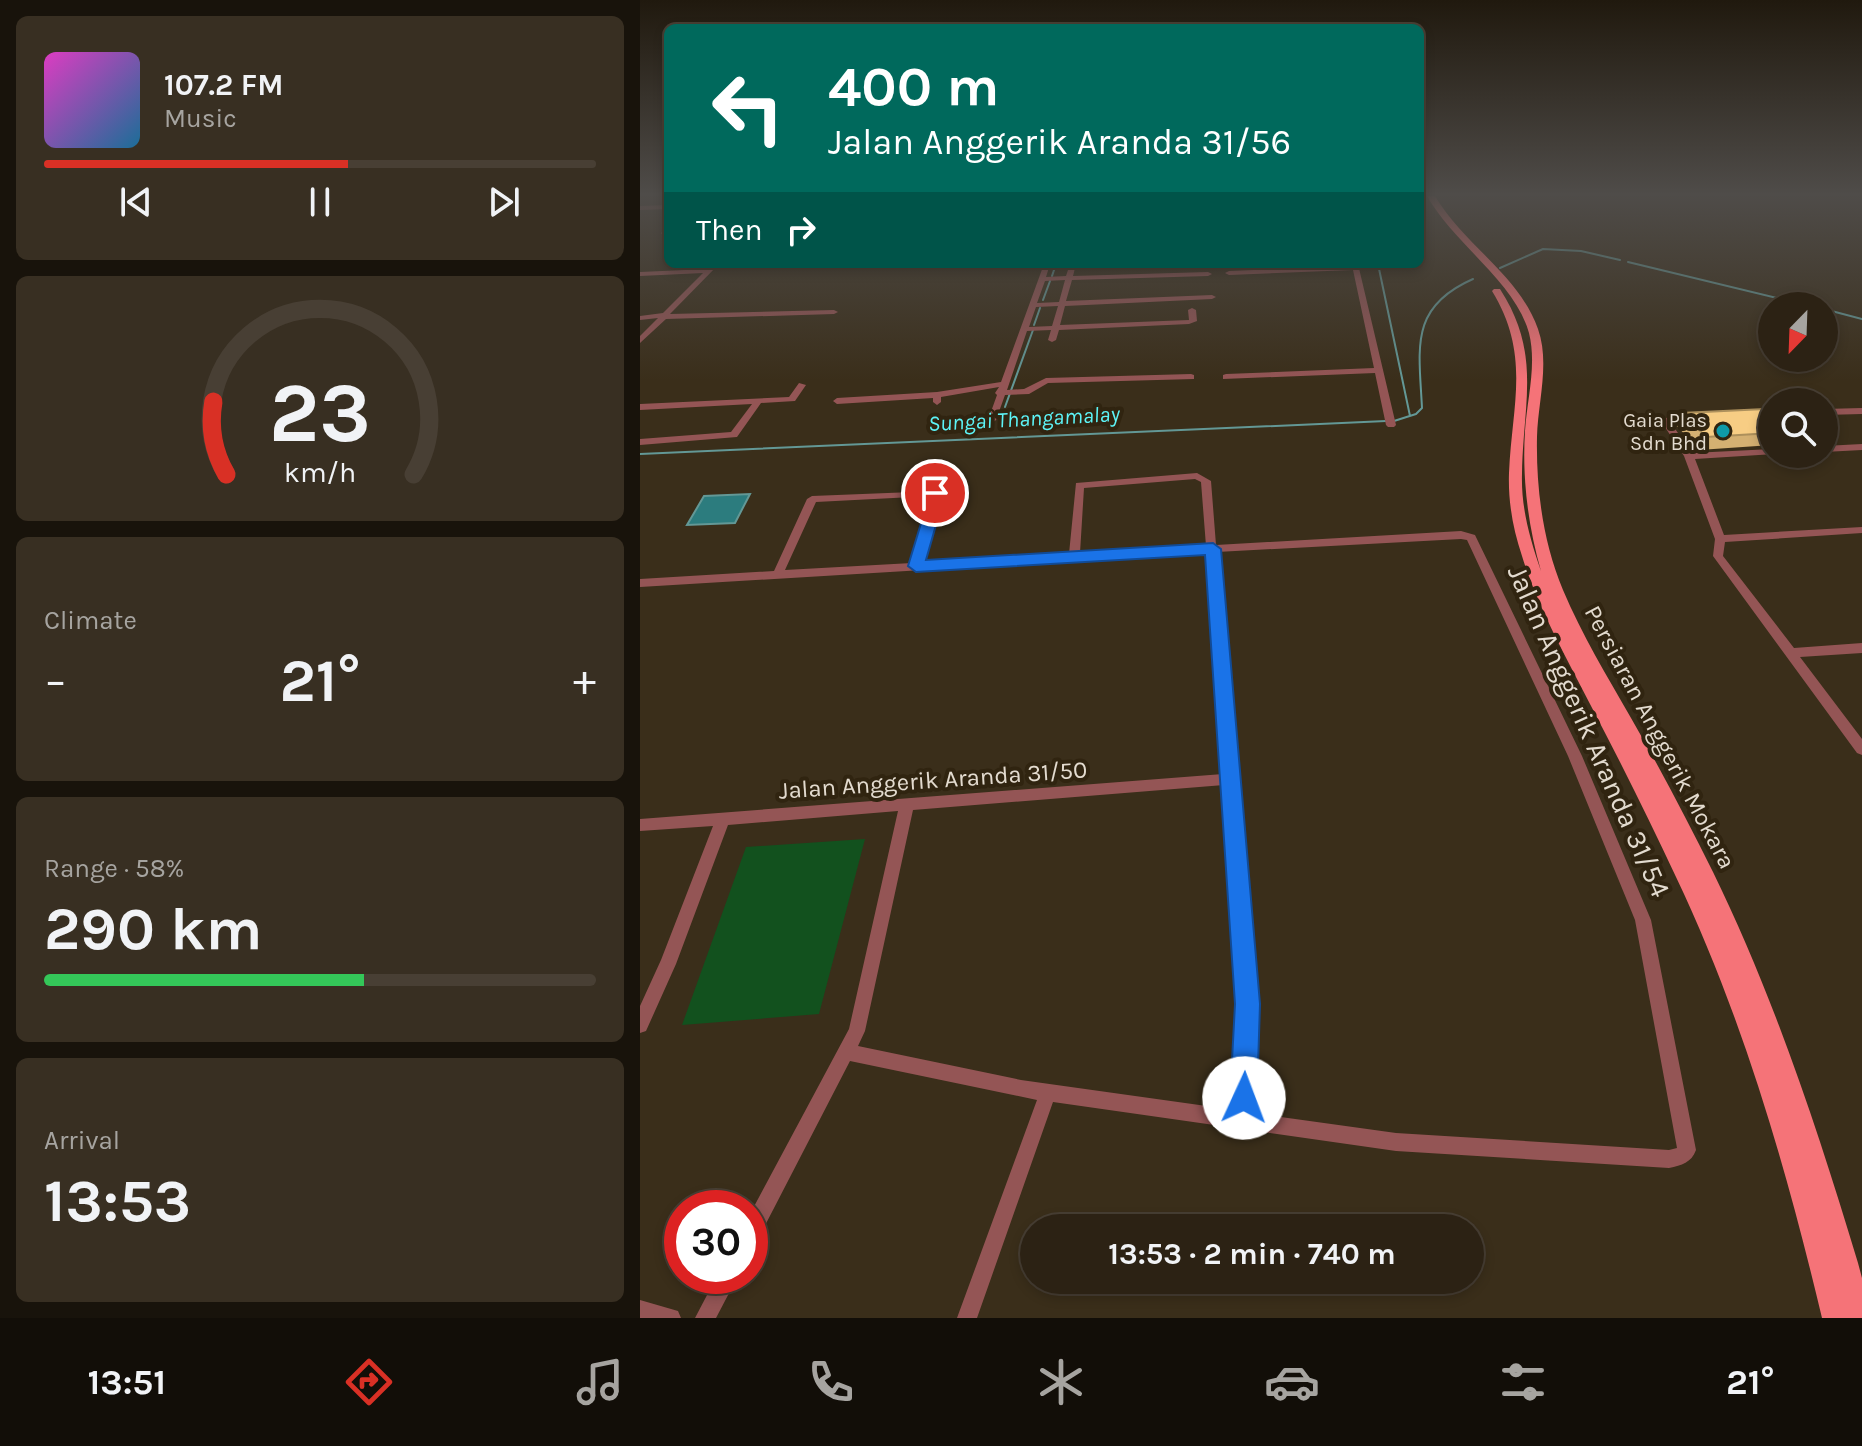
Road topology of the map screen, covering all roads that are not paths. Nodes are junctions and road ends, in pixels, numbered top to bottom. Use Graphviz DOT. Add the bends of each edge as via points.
graph roads {
  1 [pos="1465,258"];
  2 [pos="1479,258"];
  3 [pos="712,268"];
  4 [pos="1046,268"];
  5 [pos="1072,268"];
  6 [pos="1319,268"];
  7 [pos="1355,268"];
  8 [pos="709,271"];
  9 [pos="1229,273"];
  10 [pos="640,274"];
  11 [pos="1208,274"];
  12 [pos="1042,279"];
  13 [pos="1069,279"];
  14 [pos="1212,297"];
  15 [pos="1062,303"];
  16 [pos="1033,305"];
  17 [pos="1192,310"];
  18 [pos="834,312"];
  19 [pos="664,316"];
  20 [pos="640,318"];
  21 [pos="1055,328"];
  22 [pos="1025,329"];
  23 [pos="1052,340"];
  24 [pos="640,341"];
  25 [pos="1377,370"];
  26 [pos="1191,377"];
  27 [pos="1226,377"];
  28 [pos="802,385"];
  29 [pos="1006,391"];
  30 [pos="758,401"];
  31 [pos="837,401"];
  32 [pos="640,407"];
  33 [pos="1862,411"];
  34 [pos="1838,412"];
  35 [pos="1713,417"];
  36 [pos="992,420"];
  37 [pos="1389,422"];
  38 [pos="640,442"];
  39 [pos="1862,447"];
  40 [pos="1838,448"];
  41 [pos="1758,453"];
  42 [pos="1689,456"];
  43 [pos="1862,530"];
  44 [pos="1720,539"];
  45 [pos="1213,549"];
  46 [pos="1074,557"];
  47 [pos="916,566"];
  48 [pos="778,575"];
  49 [pos="640,583"];
  50 [pos="1862,648"];
  51 [pos="1793,653"];
  52 [pos="1862,749"];
  53 [pos="1230,779"];
  54 [pos="907,804"];
  55 [pos="723,819"];
  56 [pos="640,825"];
  57 [pos="640,1025"];
  58 [pos="848,1052"];
  59 [pos="1048,1093"];
  60 [pos="1244,1121"];
  61 [pos="768,1201"];
  62 [pos="718,1294"];
  63 [pos="640,1310"];
  64 [pos="671,1318"];
  65 [pos="705,1318"];
  66 [pos="967,1318"];
  67 [pos="1836,1318"];
  68 [pos="1860,1318"];
  1 -- 67 [label="main road, Persiaran Anggerik Mokara" via="1508,305 1520,330 1520,529 1556,623 1647,794 1727,970 1790,1149"];
  2 -- 68 [label="main road, Persiaran Anggerik Mokara" via="1511,291 1534,334 1533,484 1549,574 1663,791 1735,943 1819,1174"];
  3 -- 8 [label="street"];
  4 -- 12 [label="street"];
  5 -- 13 [label="street"];
  6 -- 9 [label="street"];
  7 -- 25 [label="street"];
  8 -- 10 [label="street"];
  8 -- 19 [label="street"];
  11 -- 13 [label="street"];
  12 -- 13 [label="street"];
  12 -- 16 [label="street"];
  13 -- 15 [label="street"];
  14 -- 15 [label="street"];
  15 -- 16 [label="street"];
  15 -- 21 [label="street"];
  16 -- 22 [label="street"];
  17 -- 21 [label="street" via="1189,322"];
  18 -- 19 [label="street"];
  19 -- 20 [label="street"];
  19 -- 24 [label="street"];
  21 -- 22 [label="street"];
  21 -- 23 [label="street"];
  22 -- 29 [label="street"];
  25 -- 27 [label="street"];
  25 -- 37 [label="street"];
  26 -- 29 [label="street" via="1041,382 1026,392"];
  28 -- 30 [label="street" via="792,399"];
  29 -- 31 [label="street"];
  29 -- 36 [label="street"];
  30 -- 32 [label="street"];
  30 -- 38 [label="street" via="734,435"];
  33 -- 34 [label="street"];
  35 -- 42 [label="street" via="1665,421"];
  39 -- 40 [label="street"];
  41 -- 42 [label="street"];
  42 -- 44 [label="street"];
  43 -- 44 [label="street"];
  44 -- 51 [label="street" via="1718,556"];
  45 -- 46 [label="street"];
  45 -- 46 [label="street" via="1204,477 1143,479 1078,486"];
  45 -- 53 [label="street"];
  45 -- 60 [label="street, Jalan Anggerik Aranda 31/54" via="1471,538 1575,756 1643,920 1687,1150 1669,1159 1507,1151"];
  46 -- 47 [label="street"];
  47 -- 48 [label="street"];
  47 -- 48 [label="street" via="935,493 812,499"];
  48 -- 49 [label="street"];
  50 -- 51 [label="street"];
  51 -- 52 [label="street"];
  53 -- 54 [label="street, Jalan Anggerik Aranda 31/50"];
  53 -- 60 [label="street" via="1248,1004"];
  54 -- 55 [label="street, Jalan Anggerik Aranda 31/50"];
  54 -- 58 [label="street"];
  55 -- 56 [label="street, Jalan Anggerik Aranda 31/50"];
  55 -- 57 [label="street"];
  58 -- 59 [label="street, Jalan Anggerik Aranda 31/54"];
  58 -- 61 [label="street"];
  59 -- 60 [label="street, Jalan Anggerik Aranda 31/54"];
  59 -- 66 [label="street"];
  62 -- 65 [label="street"];
  63 -- 64 [label="street"];
}
